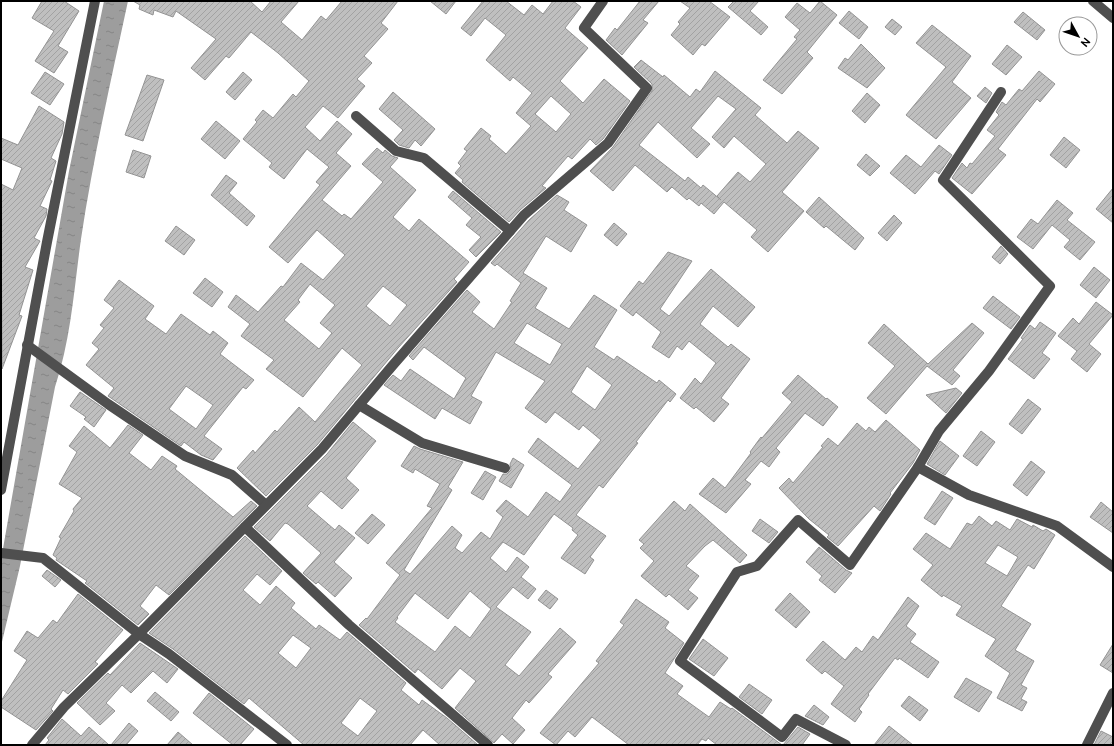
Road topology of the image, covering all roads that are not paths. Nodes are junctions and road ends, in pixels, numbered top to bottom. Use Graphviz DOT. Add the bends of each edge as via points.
graph roads {
  1 [pos="95,1"];
  2 [pos="603,1"];
  3 [pos="1093,1"];
  4 [pos="1113,18"];
  5 [pos="1001,92"];
  6 [pos="356,116"];
  7 [pos="510,231"];
  8 [pos="27,345"];
  9 [pos="359,405"];
  10 [pos="918,467"];
  11 [pos="505,468"];
  12 [pos="1,490"];
  13 [pos="266,505"];
  14 [pos="245,527"];
  15 [pos="1,553"];
  16 [pos="1113,567"];
  17 [pos="139,634"];
  18 [pos="1113,693"];
  19 [pos="32,745"];
  20 [pos="286,745"];
  21 [pos="488,745"];
  22 [pos="846,745"];
  23 [pos="1087,745"];
  1 -- 8 [label="street"];
  2 -- 7 [label="street" via="584,28 647,88 608,143 524,215"];
  3 -- 4 [label="street"];
  5 -- 10 [label="street" via="943,180 1050,286 989,371 939,431"];
  6 -- 7 [label="street" via="396,151 424,158"];
  7 -- 9 [label="street"];
  8 -- 12 [label="street"];
  8 -- 13 [label="street" via="185,456 232,475"];
  9 -- 11 [label="street" via="422,443"];
  9 -- 13 [label="street" via="322,449"];
  10 -- 16 [label="street" via="968,495 1057,526"];
  10 -- 22 [label="street" via="850,565 798,520 757,566 737,572 680,661 782,737 796,718"];
  13 -- 14 [label="street"];
  14 -- 17 [label="street"];
  14 -- 21 [label="street" via="349,625"];
  15 -- 17 [label="street" via="43,558"];
  17 -- 19 [label="street" via="64,706"];
  17 -- 20 [label="street" via="169,654"];
  18 -- 23 [label="street"];
}
